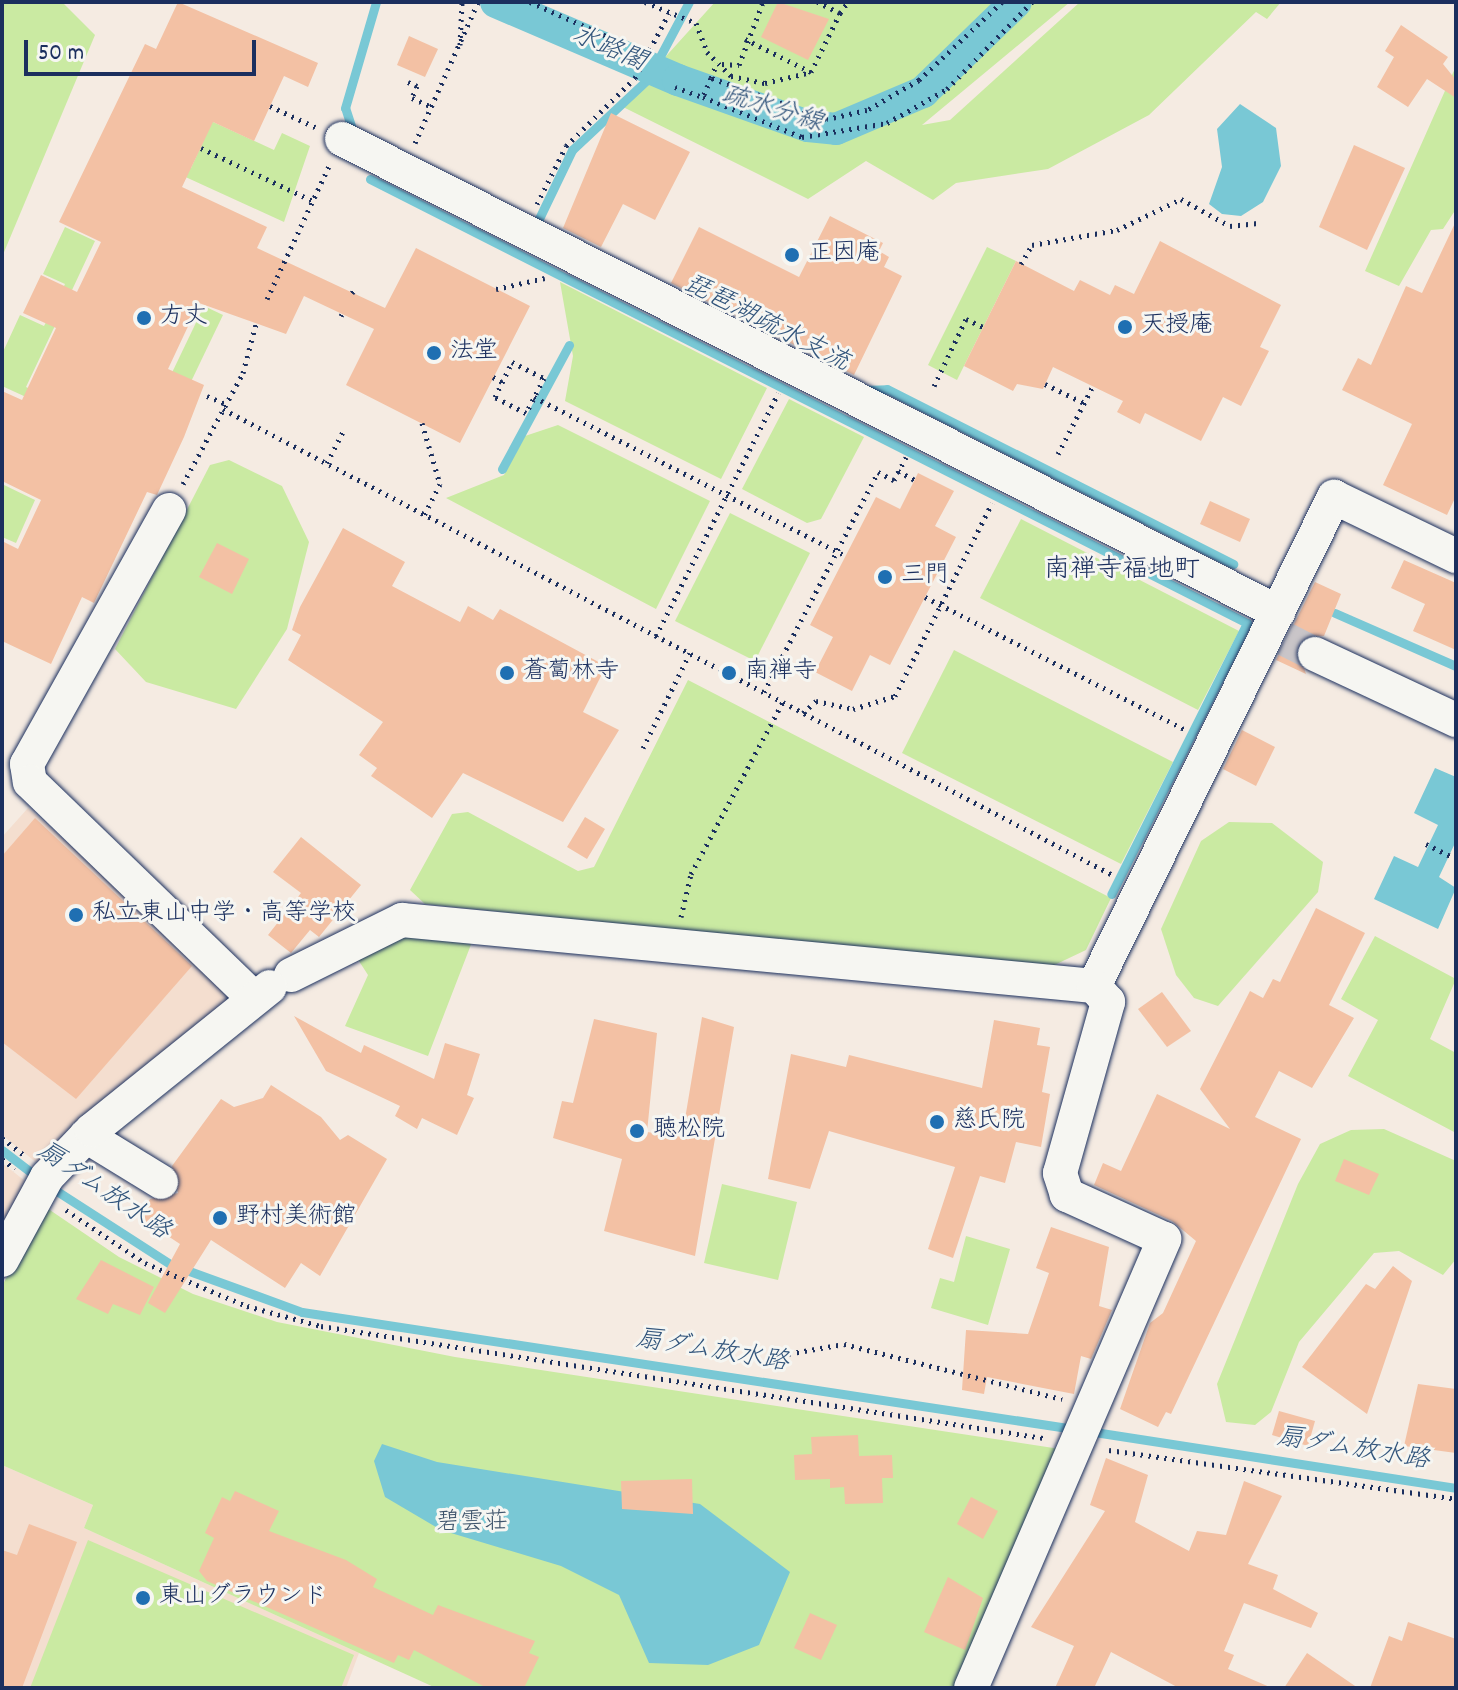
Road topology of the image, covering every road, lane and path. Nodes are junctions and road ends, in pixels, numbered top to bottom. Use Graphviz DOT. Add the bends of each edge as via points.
graph roads {
  1 [pos="462,2"];
  2 [pos="478,2"];
  3 [pos="530,2"];
  4 [pos="645,2"];
  5 [pos="763,2"];
  6 [pos="817,2"];
  7 [pos="848,2"];
  8 [pos="1002,2"];
  9 [pos="1032,2"];
  10 [pos="669,13"];
  11 [pos="840,13"];
  12 [pos="745,39"];
  13 [pos="459,49"];
  14 [pos="638,50"];
  15 [pos="717,63"];
  16 [pos="811,72"];
  17 [pos="710,80"];
  18 [pos="408,82"];
  19 [pos="675,87"];
  20 [pos="703,96"];
  21 [pos="270,106"];
  22 [pos="432,107"];
  23 [pos="342,139"];
  24 [pos="201,148"];
  25 [pos="412,148"];
  26 [pos="313,201"];
  27 [pos="534,210"];
  28 [pos="1258,223"];
  29 [pos="1021,264"];
  30 [pos="552,277"];
  31 [pos="496,289"];
  32 [pos="267,299"];
  33 [pos="257,320"];
  34 [pos="983,327"];
  35 [pos="791,367"];
  36 [pos="493,377"];
  37 [pos="502,382"];
  38 [pos="1045,384"];
  39 [pos="934,386"];
  40 [pos="1093,386"];
  41 [pos="207,396"];
  42 [pos="534,397"];
  43 [pos="1084,403"];
  44 [pos="225,406"];
  45 [pos="422,423"];
  46 [pos="919,431"];
  47 [pos="343,432"];
  48 [pos="1058,454"];
  49 [pos="327,463"];
  50 [pos="898,471"];
  51 [pos="1006,475"];
  52 [pos="915,480"];
  53 [pos="727,496"];
  54 [pos="169,510"];
  55 [pos="424,515"];
  56 [pos="837,552"];
  57 [pos="846,556"];
  58 [pos="1456,556"];
  59 [pos="925,597"];
  60 [pos="942,605"];
  61 [pos="1277,627"];
  62 [pos="656,636"];
  63 [pos="690,653"];
  64 [pos="1315,654"];
  65 [pos="764,692"];
  66 [pos="783,702"];
  67 [pos="803,713"];
  68 [pos="1456,720"];
  69 [pos="1214,744"];
  70 [pos="643,748"];
  71 [pos="1426,844"];
  72 [pos="1453,857"];
  73 [pos="1142,890"];
  74 [pos="681,917"];
  75 [pos="273,985"];
  76 [pos="1094,986"];
  77 [pos="86,1136"];
  78 [pos="2,1159"];
  79 [pos="161,1182"];
  80 [pos="41,1185"];
  81 [pos="2,1260"];
  82 [pos="781,1355"];
  83 [pos="1081,1427"];
  84 [pos="1456,1499"];
  85 [pos="971,1688"];
  1 -- 13 [label="path"];
  2 -- 13 [label="path"];
  3 -- 14 [label="path"];
  4 -- 10 [label="path"];
  5 -- 12 [label="path"];
  6 -- 11 [label="path"];
  7 -- 11 [label="path"];
  8 -- 17 [label="path" via="919,80 867,110 827,119"];
  9 -- 20 [label="path" via="947,89 887,123 802,137"];
  10 -- 15 [label="path" via="696,23"];
  10 -- 27 [label="path" via="635,78 566,146"];
  11 -- 16 [label="path"];
  12 -- 15 [label="path" via="739,65"];
  12 -- 16 [label="path"];
  13 -- 22 [label="path"];
  15 -- 16 [label="path" via="731,76 765,83"];
  15 -- 17 [label="path"];
  17 -- 20 [label="path"];
  18 -- 22 [label="path" via="417,86 412,98"];
  19 -- 20 [label="path"];
  21 -- 23 [label="path"];
  22 -- 25 [label="path"];
  23 -- 26 [label="path"];
  23 -- 35 [label="street"];
  24 -- 26 [label="path"];
  26 -- 32 [label="path"];
  28 -- 29 [label="path" via="1230,226 1181,199 1117,230 1032,245"];
  30 -- 31 [label="path"];
  33 -- 44 [label="path"];
  34 -- 39 [label="path" via="966,319"];
  35 -- 46 [label="street"];
  35 -- 53 [label="path"];
  36 -- 37 [label="path"];
  37 -- 42 [label="path" via="495,397 526,413"];
  37 -- 42 [label="path" via="512,362 544,378"];
  38 -- 43 [label="path"];
  40 -- 43 [label="path"];
  41 -- 44 [label="path"];
  42 -- 53 [label="path"];
  43 -- 48 [label="path"];
  44 -- 49 [label="path"];
  44 -- 54 [label="path"];
  45 -- 55 [label="path" via="440,484"];
  46 -- 50 [label="path"];
  46 -- 51 [label="street"];
  47 -- 49 [label="path"];
  49 -- 55 [label="path"];
  50 -- 52 [label="path"];
  50 -- 56 [label="path" via="894,480 878,472"];
  51 -- 60 [label="path"];
  51 -- 61 [label="street"];
  53 -- 56 [label="path"];
  53 -- 62 [label="path"];
  54 -- 75 [label="street" via="27,764 30,782"];
  55 -- 62 [label="path"];
  56 -- 57 [label="path"];
  56 -- 65 [label="path"];
  58 -- 61 [label="street" via="1334,497"];
  59 -- 60 [label="path"];
  60 -- 67 [label="path" via="895,696 853,709 816,701"];
  60 -- 69 [label="path"];
  61 -- 69 [label="street"];
  62 -- 63 [label="path"];
  63 -- 65 [label="path"];
  63 -- 70 [label="path"];
  64 -- 68 [label="street"];
  65 -- 66 [label="path"];
  66 -- 67 [label="path"];
  66 -- 74 [label="path" via="691,874"];
  67 -- 73 [label="path"];
  69 -- 73 [label="street"];
  71 -- 72 [label="path"];
  73 -- 76 [label="street"];
  75 -- 76 [label="street" via="402,920"];
  75 -- 77 [label="street"];
  76 -- 83 [label="street" via="1108,1002 1060,1173 1067,1195 1164,1239"];
  77 -- 79 [label="street"];
  77 -- 80 [label="street"];
  78 -- 80 [label="path"];
  80 -- 81 [label="street"];
  80 -- 83 [label="path" via="145,1263 247,1306 321,1326"];
  82 -- 83 [label="path" via="844,1344"];
  83 -- 84 [label="path"];
  83 -- 85 [label="street"];
}
